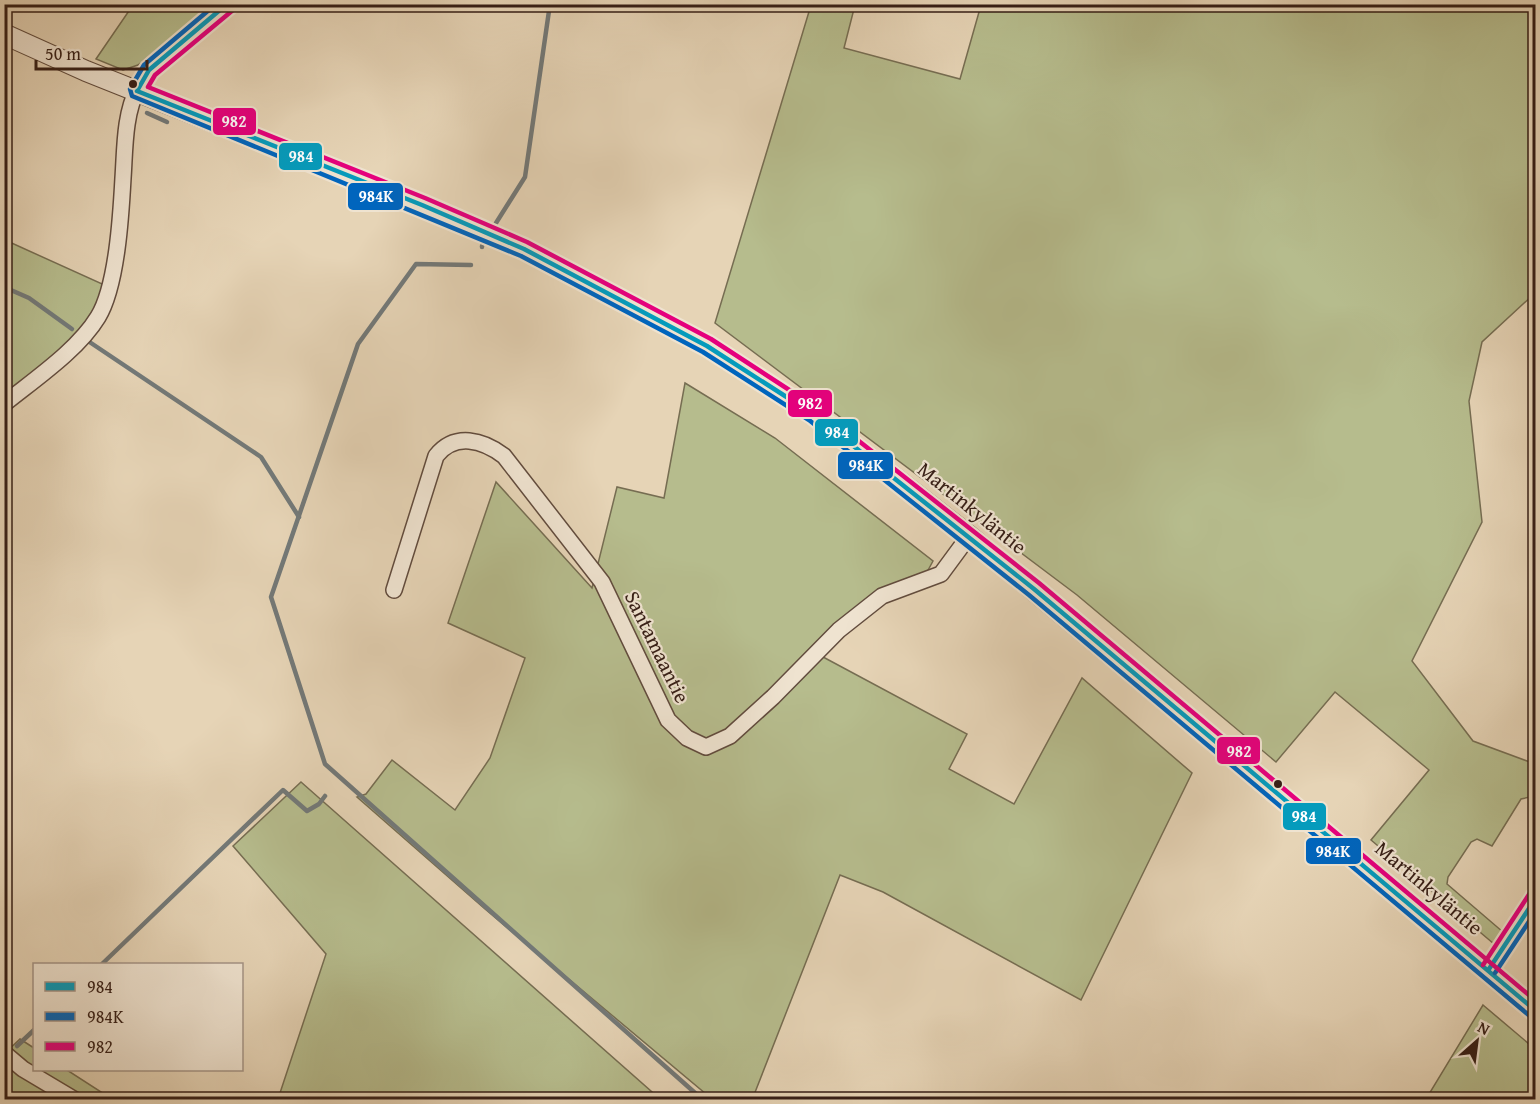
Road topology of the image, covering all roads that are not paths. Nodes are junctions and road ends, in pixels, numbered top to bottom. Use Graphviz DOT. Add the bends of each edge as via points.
graph roads {
  1 [pos="228,4"];
  2 [pos="4,34"];
  3 [pos="137,91"];
  4 [pos="4,404"];
  5 [pos="969,536"];
  6 [pos="394,590"];
  7 [pos="1536,897"];
  8 [pos="1489,969"];
  9 [pos="1536,1011"];
  10 [pos="4,1053"];
  11 [pos="75,1100"];
  1 -- 3 [label="street" via="149,70"];
  2 -- 3 [label="street, Martinkyläntie"];
  3 -- 4 [label="street" via="127,132 111,280 99,317 65,354"];
  3 -- 5 [label="street, Martinkyläntie" via="422,205 524,249 620,298 707,346 813,414"];
  5 -- 6 [label="street, Santamaantie" via="941,574 882,596 839,630 730,736 706,747 687,738 668,720 602,582 504,456 488,444 459,441 444,446 436,456"];
  5 -- 8 [label="street, Martinkyläntie"];
  7 -- 8 [label="street"];
  8 -- 9 [label="street, Martinkyläntie"];
  10 -- 11 [label="street"];
}
